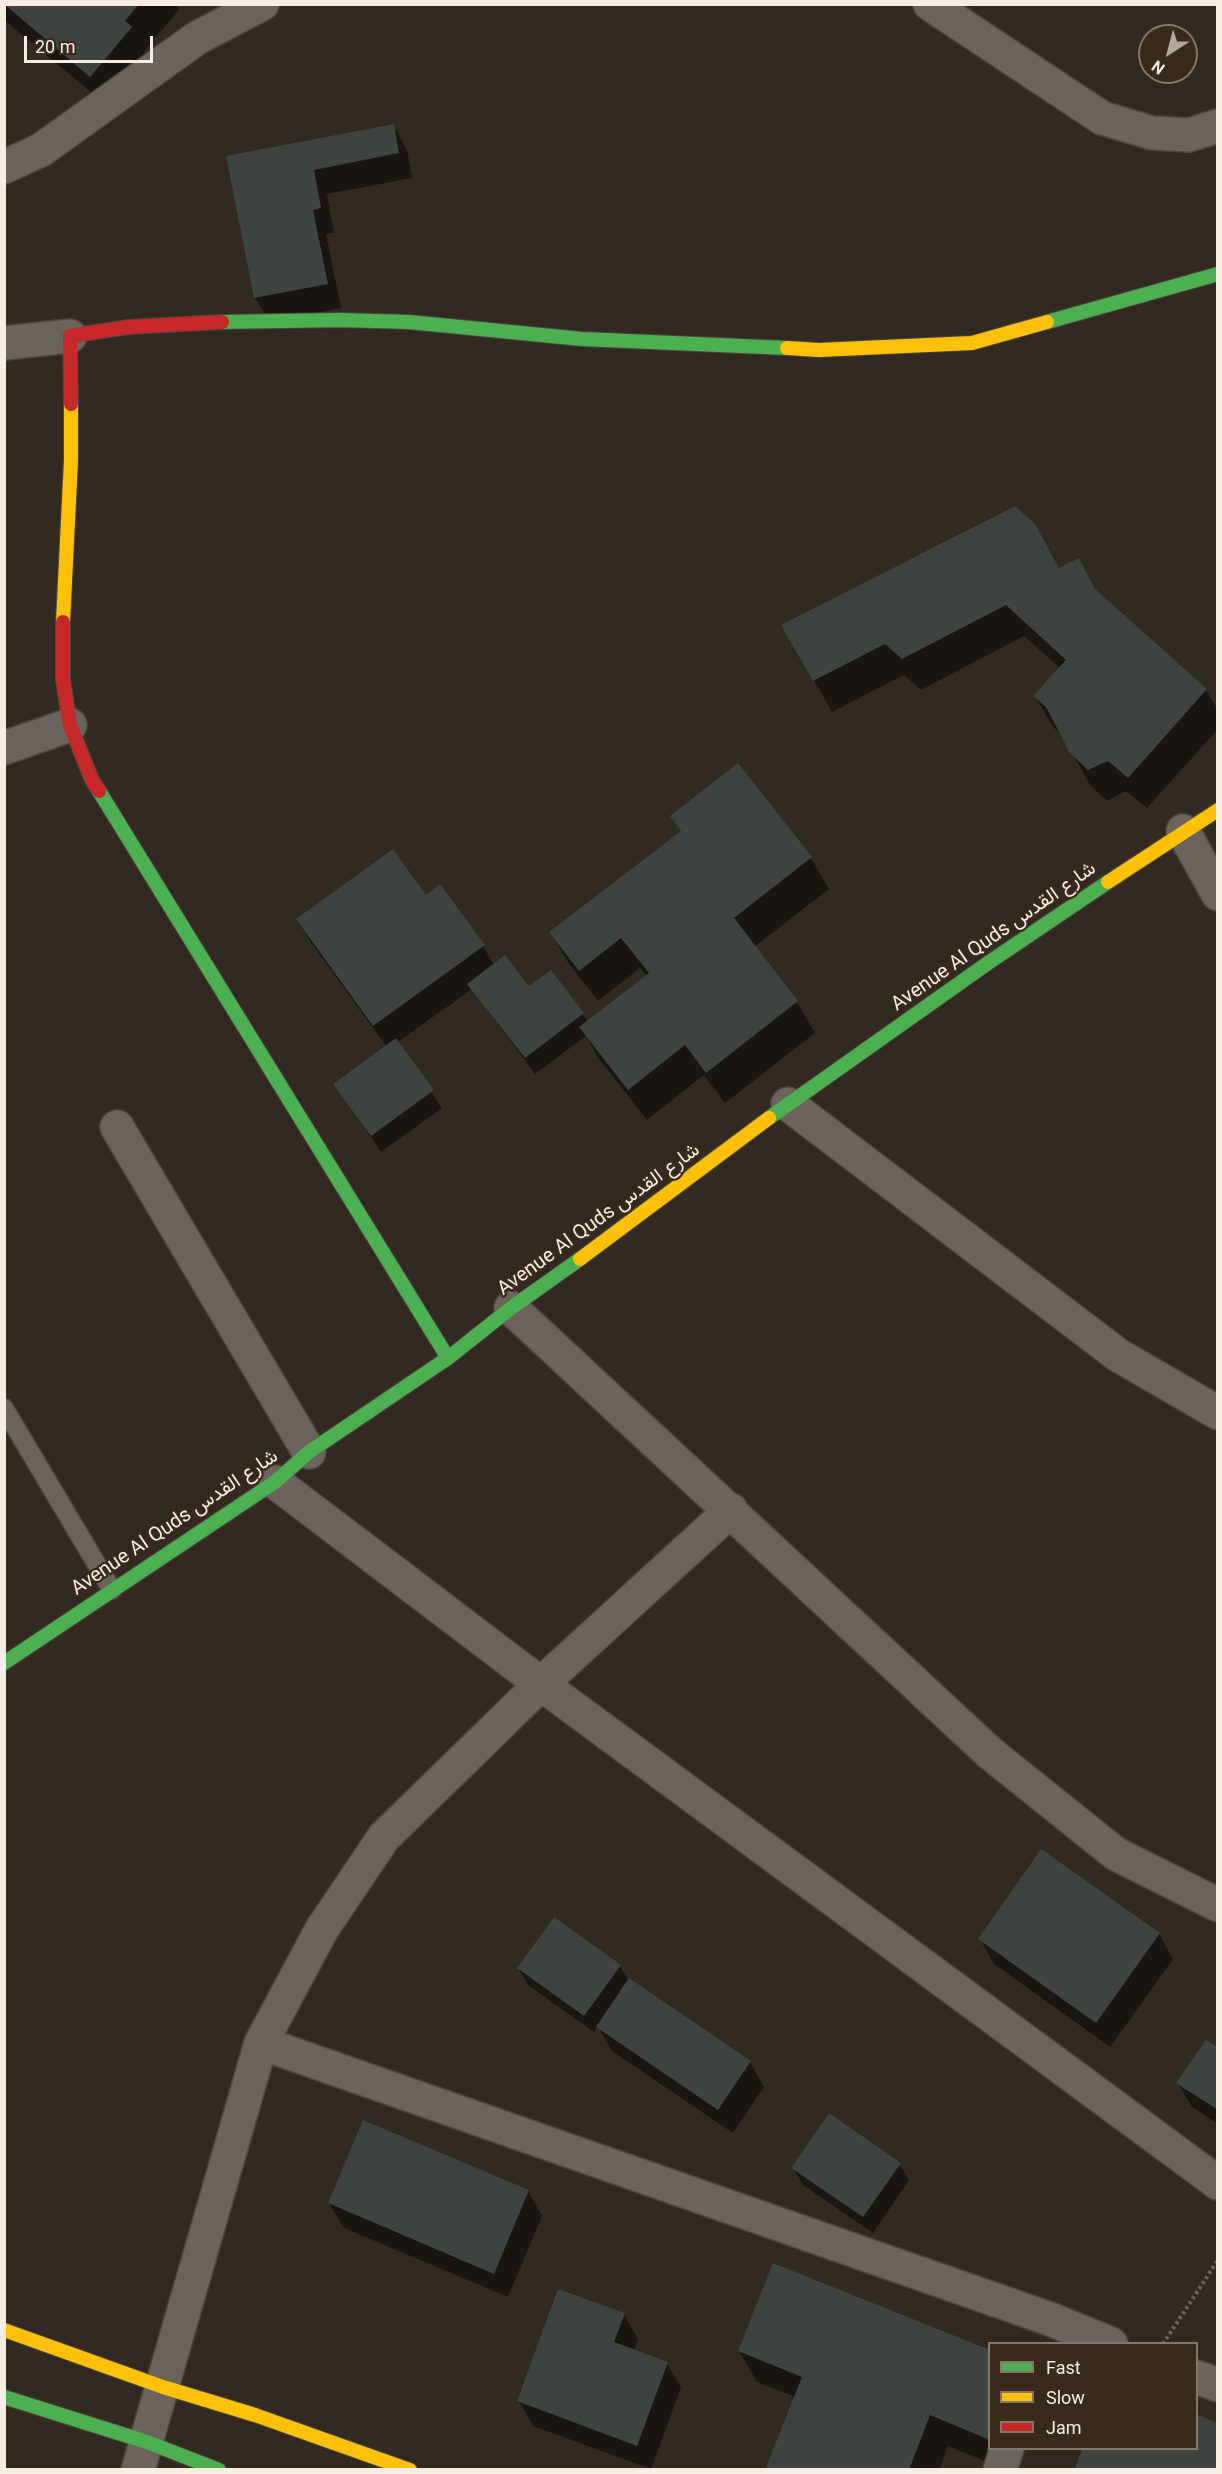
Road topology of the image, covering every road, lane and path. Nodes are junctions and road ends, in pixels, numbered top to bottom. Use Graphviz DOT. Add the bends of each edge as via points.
graph roads {
  1 [pos="262,4"];
  2 [pos="930,4"];
  3 [pos="1218,126"];
  4 [pos="4,167"];
  5 [pos="1218,274"];
  6 [pos="70,336"];
  7 [pos="4,343"];
  8 [pos="70,725"];
  9 [pos="4,748"];
  10 [pos="1218,810"];
  11 [pos="1183,831"];
  12 [pos="1218,894"];
  13 [pos="788,1104"];
  14 [pos="117,1127"];
  15 [pos="511,1308"];
  16 [pos="448,1358"];
  17 [pos="4,1408"];
  18 [pos="1218,1413"];
  19 [pos="309,1452"];
  20 [pos="275,1482"];
  21 [pos="730,1510"];
  22 [pos="112,1590"];
  23 [pos="4,1663"];
  24 [pos="541,1684"];
  25 [pos="1218,1905"];
  26 [pos="261,2043"];
  27 [pos="1218,2183"];
  28 [pos="1218,2260"];
  29 [pos="4,2330"];
  30 [pos="1046,2331"];
  31 [pos="1106,2342"];
  32 [pos="1164,2342"];
  33 [pos="1198,2377"];
  34 [pos="1218,2385"];
  35 [pos="163,2387"];
  36 [pos="4,2397"];
  37 [pos="1006,2450"];
  38 [pos="143,2456"];
  39 [pos="219,2469"];
  40 [pos="410,2469"];
  41 [pos="1000,2469"];
  1 -- 4 [label="street" via="197,38 41,150"];
  2 -- 3 [label="street" via="1102,118 1152,133 1189,135"];
  5 -- 6 [label="street" via="972,343 819,350 582,339 409,322 340,320 176,323"];
  6 -- 7 [label="street"];
  6 -- 8 [label="street" via="71,460 62,635"];
  8 -- 9 [label="street"];
  8 -- 16 [label="street" via="92,780"];
  10 -- 11 [label="street, Avenue Al Quds شارع القدس"];
  11 -- 12 [label="street"];
  11 -- 13 [label="street, Avenue Al Quds شارع القدس"];
  13 -- 15 [label="street, Avenue Al Quds شارع القدس"];
  13 -- 18 [label="street" via="1118,1355"];
  14 -- 19 [label="street"];
  15 -- 16 [label="street, Avenue Al Quds شارع القدس"];
  15 -- 21 [label="street"];
  16 -- 19 [label="street, Avenue Al Quds شارع القدس"];
  17 -- 22 [label="lane"];
  19 -- 20 [label="street, Avenue Al Quds شارع القدس"];
  20 -- 22 [label="street, Avenue Al Quds شارع القدس"];
  20 -- 24 [label="street"];
  21 -- 24 [label="street"];
  21 -- 25 [label="street" via="990,1753 1116,1854"];
  22 -- 23 [label="street, Avenue Al Quds شارع القدس"];
  24 -- 26 [label="street" via="384,1837 322,1929"];
  24 -- 27 [label="street"];
  26 -- 30 [label="street"];
  26 -- 35 [label="street"];
  28 -- 32 [label="path"];
  29 -- 35 [label="street"];
  30 -- 31 [label="street"];
  33 -- 34 [label="street"];
  35 -- 38 [label="street"];
  35 -- 40 [label="street"];
  36 -- 38 [label="street"];
  37 -- 41 [label="street"];
  38 -- 39 [label="street"];
}
